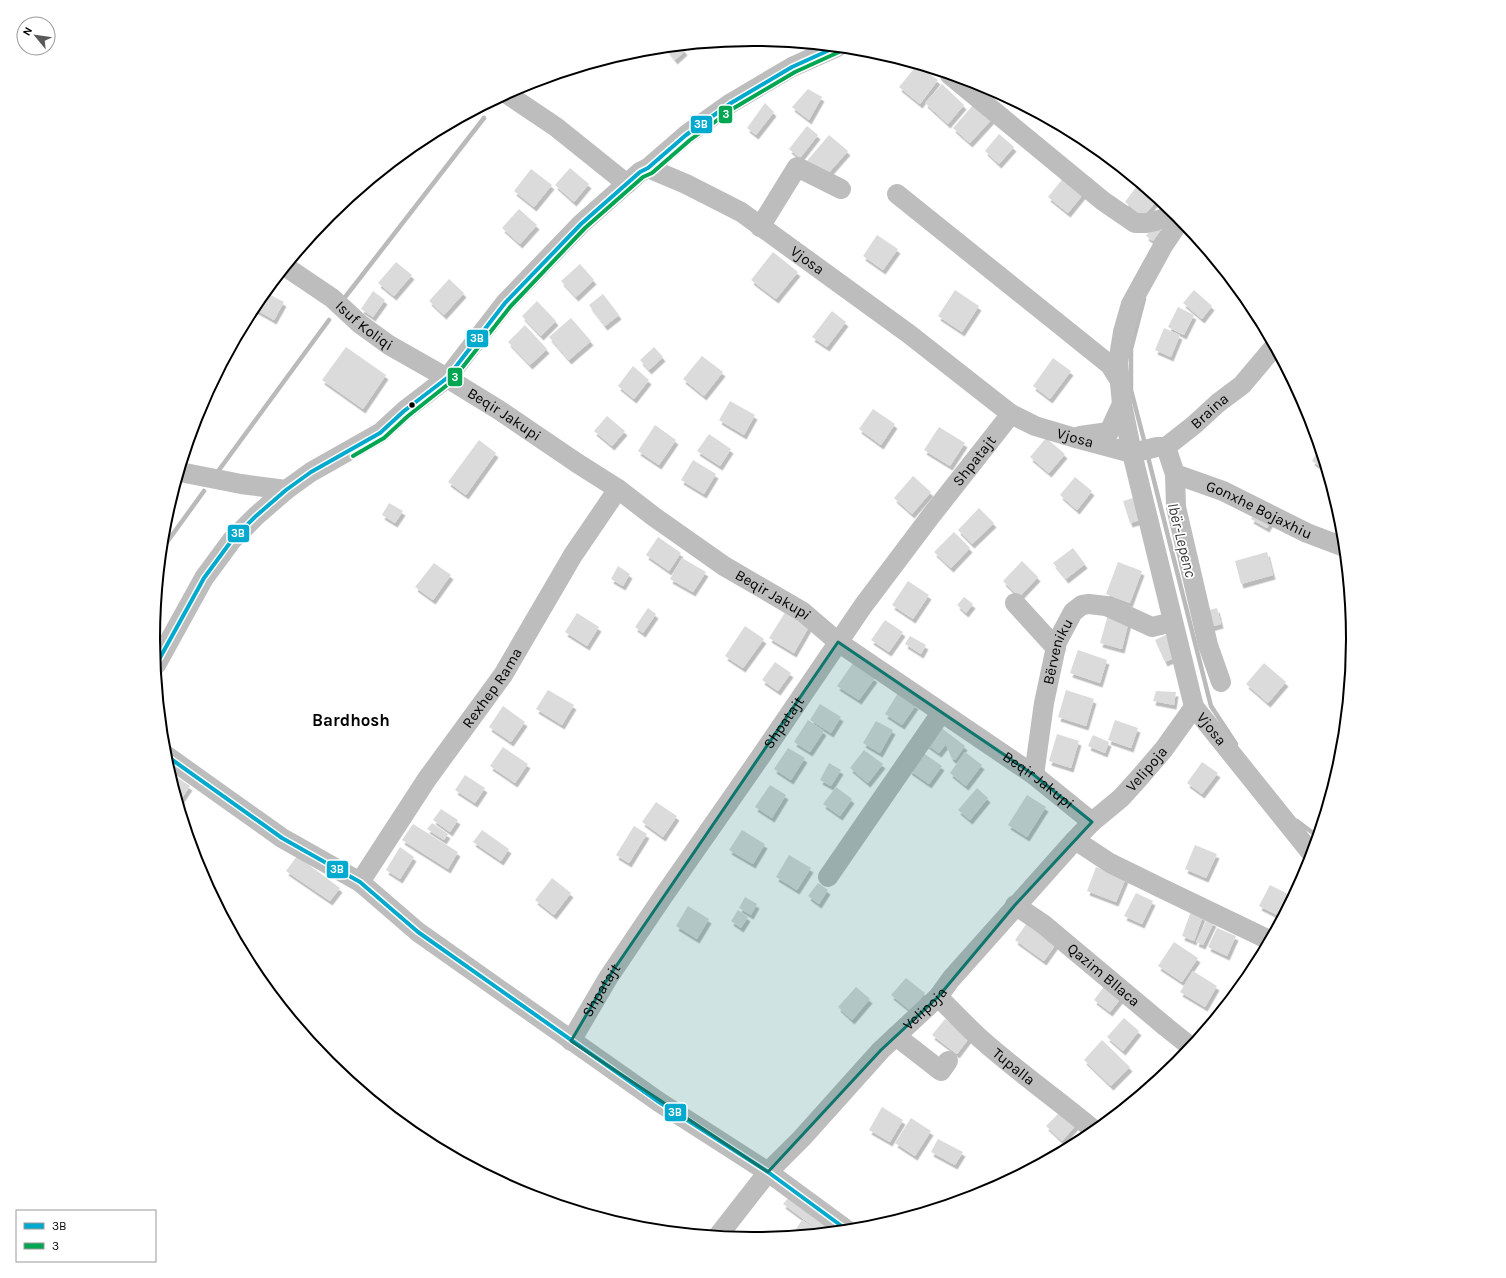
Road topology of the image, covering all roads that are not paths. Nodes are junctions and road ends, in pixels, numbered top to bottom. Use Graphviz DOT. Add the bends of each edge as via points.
graph roads {
  1 [pos="828,51"];
  2 [pos="960,83"];
  3 [pos="512,97"];
  4 [pos="648,168"];
  5 [pos="627,184"];
  6 [pos="841,190"];
  7 [pos="897,194"];
  8 [pos="1168,216"];
  9 [pos="1176,225"];
  10 [pos="760,227"];
  11 [pos="290,270"];
  12 [pos="1271,351"];
  13 [pos="448,378"];
  14 [pos="1120,381"];
  15 [pos="1122,404"];
  16 [pos="1011,414"];
  17 [pos="1072,437"];
  18 [pos="1161,447"];
  19 [pos="1132,453"];
  20 [pos="184,473"];
  21 [pos="1175,474"];
  22 [pos="618,489"];
  23 [pos="286,490"];
  24 [pos="1338,544"];
  25 [pos="1015,603"];
  26 [pos="1173,622"];
  27 [pos="838,642"];
  28 [pos="1056,648"];
  29 [pos="160,657"];
  30 [pos="1221,682"];
  31 [pos="1194,707"];
  32 [pos="941,713"];
  33 [pos="172,760"];
  34 [pos="1034,776"];
  35 [pos="1092,822"];
  36 [pos="1075,840"];
  37 [pos="1308,849"];
  38 [pos="828,877"];
  39 [pos="360,882"];
  40 [pos="1015,905"];
  41 [pos="1265,938"];
  42 [pos="938,997"];
  43 [pos="896,1036"];
  44 [pos="572,1041"];
  45 [pos="1187,1043"];
  46 [pos="948,1061"];
  47 [pos="1090,1126"];
  48 [pos="768,1172"];
  49 [pos="841,1225"];
  50 [pos="722,1231"];
  1 -- 4 [label="street" via="792,67 731,103 686,135"];
  2 -- 8 [label="street" via="1103,201 1135,223 1146,223"];
  3 -- 5 [label="street" via="556,127"];
  4 -- 5 [label="street"];
  4 -- 10 [label="street, Vjosa" via="741,212"];
  5 -- 13 [label="street" via="581,224 505,303"];
  6 -- 10 [label="street" via="797,167"];
  7 -- 14 [label="street" via="1110,365"];
  9 -- 14 [label="street" via="1131,304 1118,363"];
  10 -- 16 [label="street, Vjosa" via="909,334"];
  11 -- 13 [label="street, Isuf Koliqi" via="332,298 360,324 389,345"];
  12 -- 18 [label="street, Braina" via="1242,385 1194,425"];
  13 -- 22 [label="street, Beqir Jakupi"];
  13 -- 23 [label="street" via="404,411 380,433 311,472"];
  14 -- 15 [label="street"];
  15 -- 17 [label="street" via="1109,432"];
  15 -- 19 [label="street"];
  16 -- 17 [label="street, Vjosa" via="1035,426"];
  16 -- 27 [label="street, Shpatajt" via="930,516"];
  17 -- 19 [label="street, Vjosa"];
  18 -- 19 [label="street, Braina"];
  18 -- 21 [label="street"];
  19 -- 26 [label="street, Vjosa"];
  20 -- 23 [label="street"];
  21 -- 24 [label="street, Gonxhe Bojaxhiu" via="1223,491 1308,533"];
  21 -- 30 [label="street" via="1176,507 1208,645"];
  22 -- 27 [label="street, Beqir Jakupi" via="724,566 803,612"];
  22 -- 39 [label="street, Rexhep Rama" via="573,555 503,675 427,780"];
  23 -- 29 [label="street" via="232,540 204,578"];
  25 -- 28 [label="street"];
  26 -- 28 [label="street, Bërveniku" via="1152,627 1106,606 1082,605 1073,612"];
  26 -- 31 [label="street, Vjosa"];
  27 -- 32 [label="street, Beqir Jakupi"];
  27 -- 44 [label="street, Shpatajt" via="608,978"];
  28 -- 34 [label="street, Bërveniku" via="1044,703"];
  31 -- 35 [label="street, Velipoja" via="1140,777 1121,798"];
  31 -- 37 [label="street, Vjosa"];
  32 -- 34 [label="street, Beqir Jakupi"];
  32 -- 38 [label="street"];
  33 -- 39 [label="street" via="282,838"];
  34 -- 35 [label="street, Beqir Jakupi"];
  35 -- 36 [label="street, Velipoja"];
  36 -- 40 [label="street, Velipoja"];
  36 -- 41 [label="street" via="1110,863"];
  39 -- 44 [label="street" via="418,932"];
  40 -- 42 [label="street, Velipoja"];
  40 -- 45 [label="street, Qazim Bllaca" via="1043,924"];
  42 -- 43 [label="street, Velipoja"];
  42 -- 47 [label="street, Tupalla" via="981,1039"];
  43 -- 46 [label="street" via="941,1071"];
  43 -- 48 [label="street, Velipoja"];
  44 -- 48 [label="street"];
  48 -- 49 [label="street"];
  48 -- 50 [label="street, Velipoja"];
}
